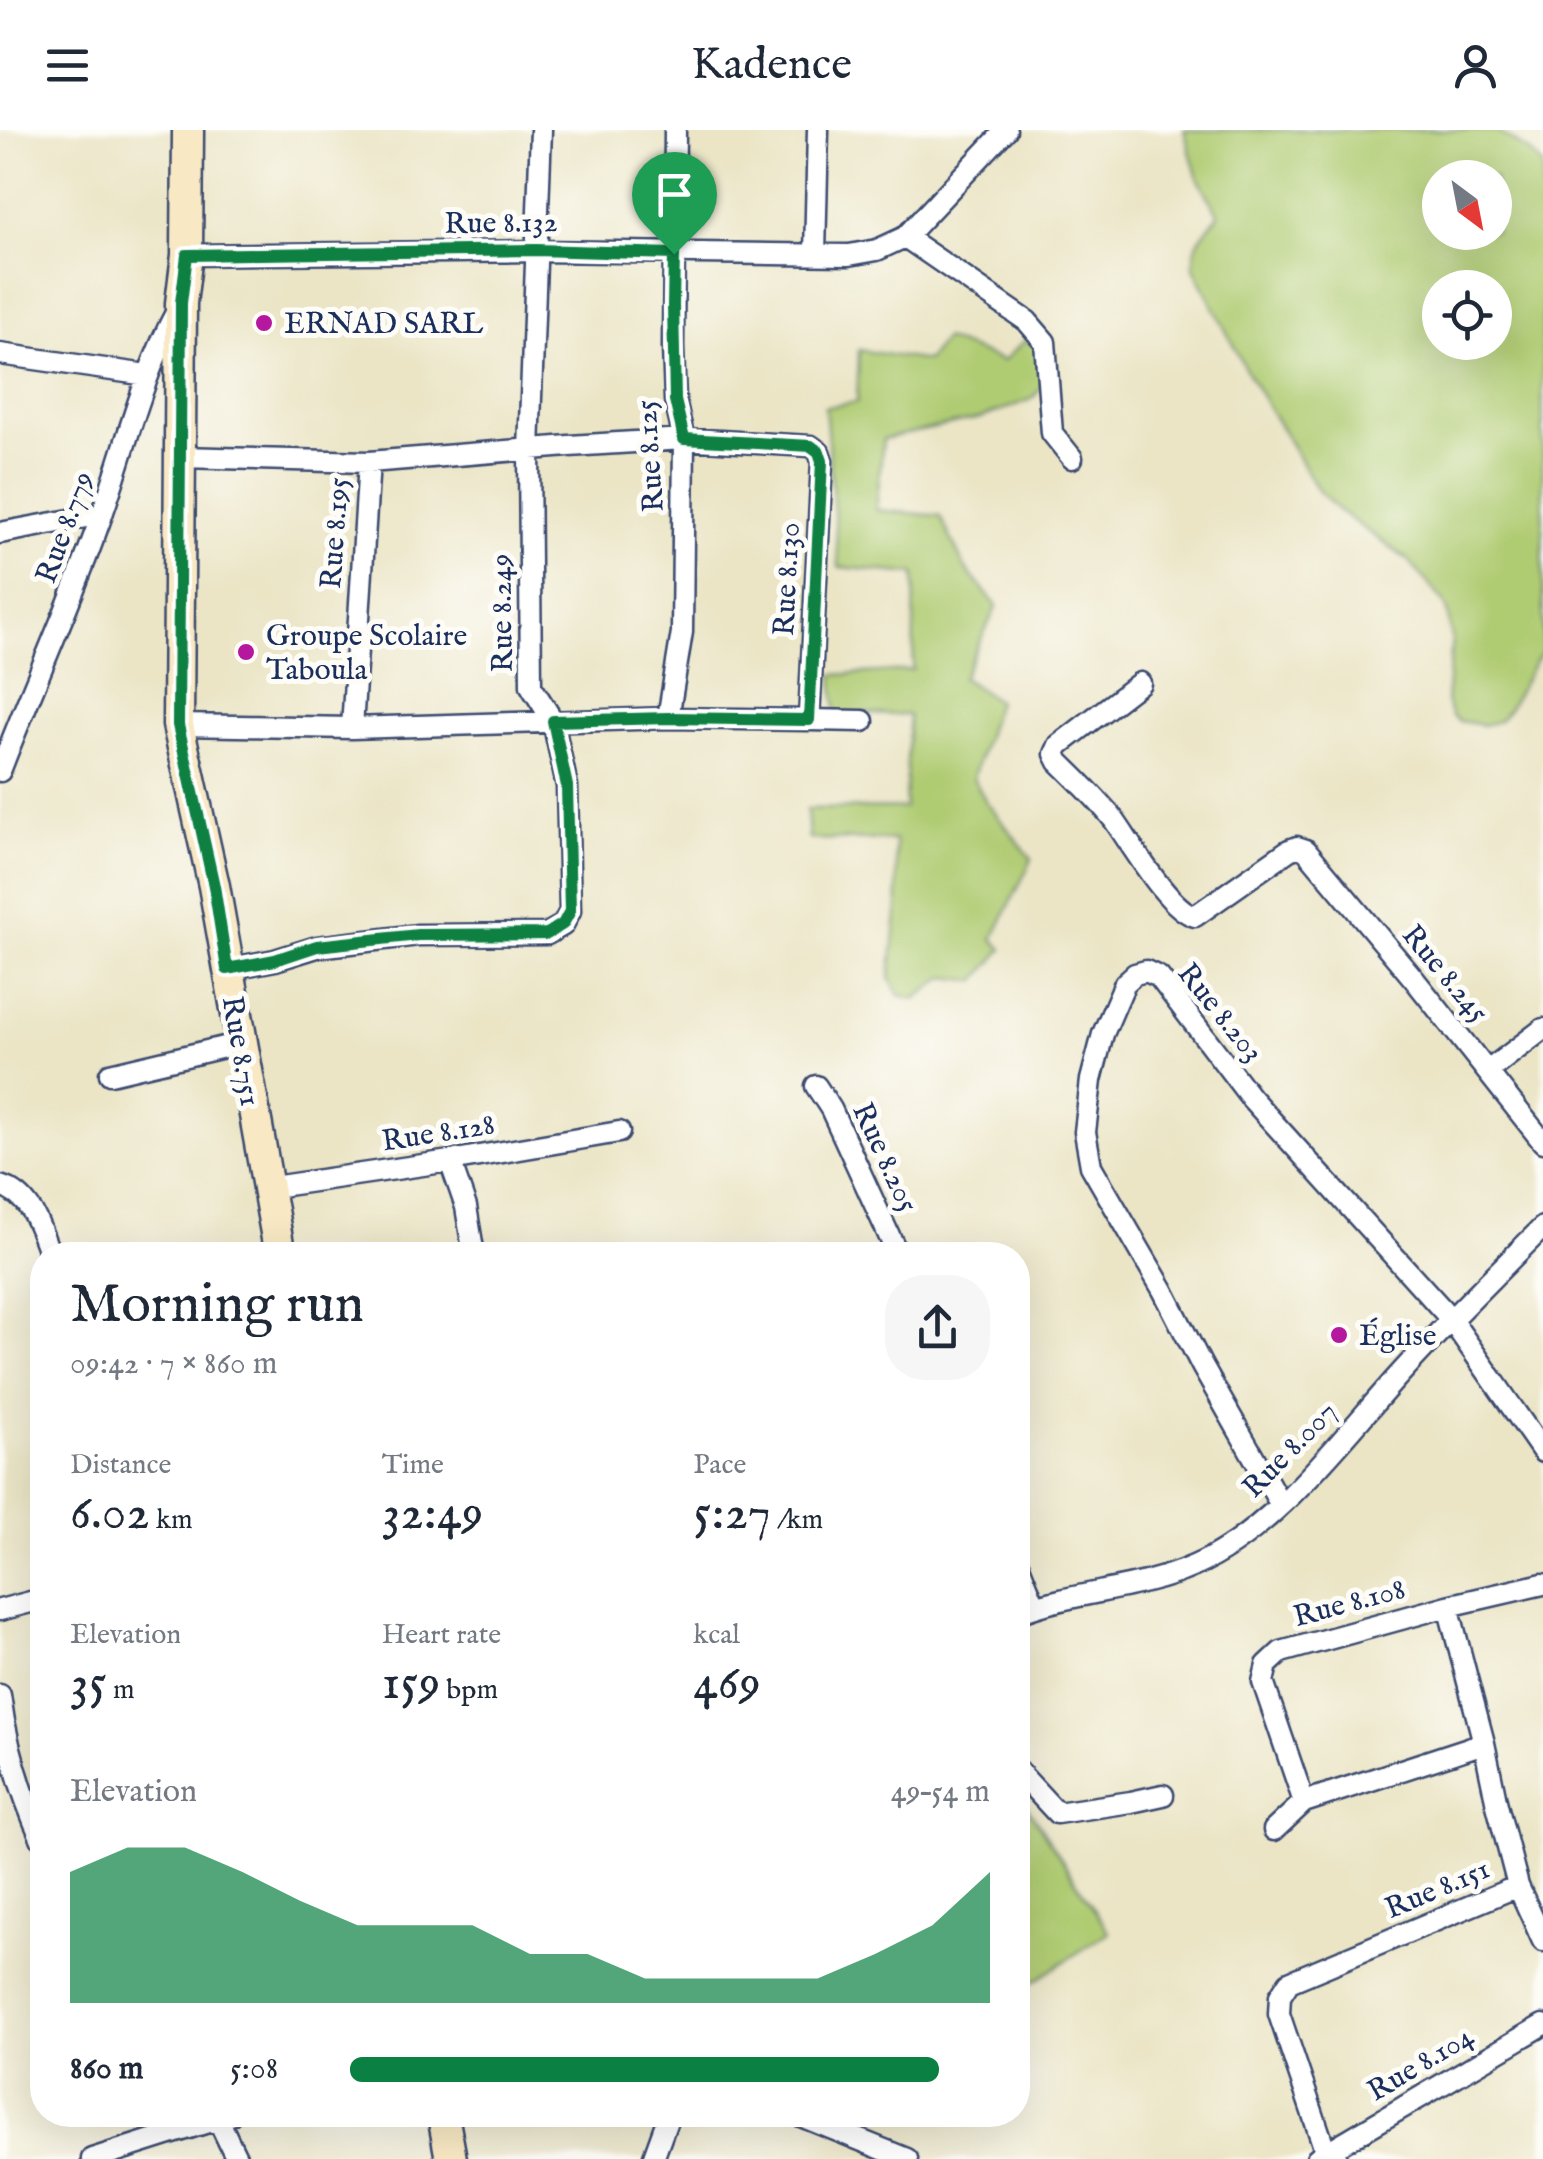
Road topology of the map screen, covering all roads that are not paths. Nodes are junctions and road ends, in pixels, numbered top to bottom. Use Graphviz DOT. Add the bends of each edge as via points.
graph roads {
  1 [pos="188,130"];
  2 [pos="542,130"];
  3 [pos="675,130"];
  4 [pos="818,130"];
  5 [pos="1006,130"];
  6 [pos="904,237"];
  7 [pos="536,250"];
  8 [pos="674,254"];
  9 [pos="815,254"];
  10 [pos="187,255"];
  11 [pos="181,303"];
  12 [pos="0,354"];
  13 [pos="147,375"];
  14 [pos="684,439"];
  15 [pos="530,450"];
  16 [pos="180,457"];
  17 [pos="1072,458"];
  18 [pos="369,462"];
  19 [pos="102,514"];
  20 [pos="0,533"];
  21 [pos="1140,682"];
  22 [pos="668,718"];
  23 [pos="809,720"];
  24 [pos="553,721"];
  25 [pos="863,721"];
  26 [pos="178,725"];
  27 [pos="352,728"];
  28 [pos="0,771"];
  29 [pos="227,969"];
  30 [pos="1543,1029"];
  31 [pos="241,1044"];
  32 [pos="1488,1071"];
  33 [pos="110,1074"];
  34 [pos="816,1086"];
  35 [pos="619,1132"];
  36 [pos="1543,1142"];
  37 [pos="450,1161"];
  38 [pos="0,1186"];
  39 [pos="266,1188"];
  40 [pos="1543,1227"];
  41 [pos="44,1242"];
  42 [pos="277,1242"];
  43 [pos="472,1242"];
  44 [pos="892,1242"];
  45 [pos="1450,1318"];
  46 [pos="1543,1452"];
  47 [pos="1282,1506"];
  48 [pos="1543,1584"];
  49 [pos="30,1602"];
  50 [pos="1448,1606"];
  51 [pos="1030,1609"];
  52 [pos="0,1610"];
  53 [pos="0,1695"];
  54 [pos="1484,1743"];
  55 [pos="1030,1784"];
  56 [pos="1164,1794"];
  57 [pos="1304,1802"];
  58 [pos="30,1812"];
  59 [pos="1274,1830"];
  60 [pos="1518,1886"];
  61 [pos="1543,1941"];
  62 [pos="1543,2024"];
  63 [pos="188,2127"];
  64 [pos="225,2127"];
  65 [pos="446,2127"];
  66 [pos="665,2127"];
  67 [pos="828,2127"];
  68 [pos="1326,2157"];
  69 [pos="905,2158"];
  70 [pos="92,2159"];
  71 [pos="237,2159"];
  72 [pos="452,2159"];
  73 [pos="653,2159"];
  1 -- 10 [label="main road, Rue 8.751"];
  2 -- 7 [label="street, Rue 8.249"];
  3 -- 8 [label="street, Rue 8.125"];
  4 -- 9 [label="street"];
  5 -- 6 [label="street, Rue 8.132"];
  6 -- 9 [label="street, Rue 8.132" via="878,250"];
  6 -- 17 [label="street" via="1027,321 1045,342 1052,432"];
  7 -- 8 [label="street, Rue 8.132"];
  7 -- 10 [label="street, Rue 8.132"];
  7 -- 15 [label="street, Rue 8.249"];
  8 -- 9 [label="street, Rue 8.132"];
  8 -- 14 [label="street, Rue 8.125" via="675,400"];
  10 -- 11 [label="main road, Rue 8.751"];
  11 -- 13 [label="street, Rue 8.779"];
  11 -- 16 [label="main road, Rue 8.751"];
  12 -- 13 [label="street"];
  13 -- 19 [label="street, Rue 8.779"];
  14 -- 15 [label="street, Rue 8.130"];
  14 -- 22 [label="street, Rue 8.125" via="682,632"];
  14 -- 23 [label="street, Rue 8.130" via="811,446 819,452"];
  15 -- 18 [label="street, Rue 8.130"];
  15 -- 24 [label="street, Rue 8.249" via="531,686"];
  16 -- 18 [label="street, Rue 8.130"];
  16 -- 26 [label="main road, Rue 8.751"];
  18 -- 27 [label="street, Rue 8.195"];
  19 -- 20 [label="street"];
  19 -- 28 [label="street, Rue 8.779"];
  21 -- 32 [label="street, Rue 8.245" via="1056,754 1177,905 1195,916 1289,850 1306,850"];
  22 -- 23 [label="street"];
  22 -- 24 [label="street"];
  23 -- 25 [label="street"];
  24 -- 27 [label="street"];
  24 -- 29 [label="street, Rue 8.249" via="567,786 570,911 563,924 547,934 418,935 317,946"];
  26 -- 27 [label="street"];
  26 -- 29 [label="main road, Rue 8.751"];
  29 -- 31 [label="main road, Rue 8.751"];
  30 -- 32 [label="street"];
  31 -- 33 [label="street"];
  31 -- 39 [label="main road, Rue 8.751"];
  32 -- 36 [label="street, Rue 8.245"];
  34 -- 44 [label="street, Rue 8.205"];
  35 -- 37 [label="street, Rue 8.128"];
  37 -- 39 [label="street, Rue 8.128"];
  37 -- 43 [label="street"];
  38 -- 41 [label="street" via="28,1204"];
  39 -- 42 [label="main road, Rue 8.751"];
  40 -- 45 [label="street, Rue 8.007"];
  45 -- 46 [label="street"];
  45 -- 47 [label="street, Rue 8.007"];
  45 -- 47 [label="street, Rue 8.203" via="1251,1098 1159,977 1134,974 1103,1034 1091,1080 1085,1132 1091,1166"];
  47 -- 51 [label="street, Rue 8.007" via="1194,1567"];
  48 -- 50 [label="street, Rue 8.108"];
  49 -- 52 [label="street"];
  50 -- 54 [label="street, Rue 8.151"];
  50 -- 57 [label="street, Rue 8.108" via="1281,1652 1267,1665 1263,1682"];
  53 -- 58 [label="street"];
  54 -- 57 [label="street"];
  54 -- 60 [label="street, Rue 8.151"];
  55 -- 56 [label="street" via="1057,1813"];
  57 -- 59 [label="street"];
  60 -- 61 [label="street"];
  60 -- 68 [label="street, Rue 8.151" via="1289,1982 1279,2014"];
  62 -- 68 [label="street, Rue 8.104"];
  63 -- 70 [label="street"];
  64 -- 71 [label="street"];
  65 -- 72 [label="main road"];
  66 -- 73 [label="street"];
  67 -- 69 [label="street"];
}
